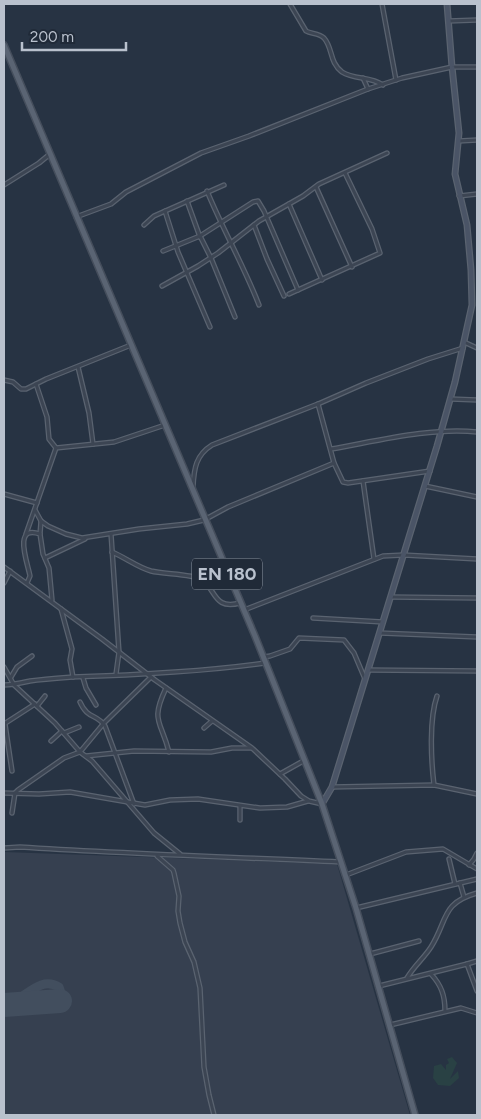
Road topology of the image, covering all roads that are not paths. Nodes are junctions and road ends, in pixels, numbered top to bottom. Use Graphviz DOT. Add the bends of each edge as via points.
graph roads {
  1 [pos="290,4"];
  2 [pos="382,4"];
  3 [pos="447,4"];
  4 [pos="477,20"];
  5 [pos="449,21"];
  6 [pos="4,45"];
  7 [pos="452,67"];
  8 [pos="477,67"];
  9 [pos="363,78"];
  10 [pos="396,80"];
  11 [pos="383,85"];
  12 [pos="368,89"];
  13 [pos="477,140"];
  14 [pos="459,141"];
  15 [pos="387,153"];
  16 [pos="50,154"];
  17 [pos="345,173"];
  18 [pos="224,184"];
  19 [pos="4,185"];
  20 [pos="316,187"];
  21 [pos="207,191"];
  22 [pos="477,194"];
  23 [pos="459,196"];
  24 [pos="187,201"];
  25 [pos="289,204"];
  26 [pos="165,211"];
  27 [pos="266,217"];
  28 [pos="76,218"];
  29 [pos="220,223"];
  30 [pos="144,224"];
  31 [pos="254,225"];
  32 [pos="200,236"];
  33 [pos="232,243"];
  34 [pos="176,245"];
  35 [pos="163,251"];
  36 [pos="211,258"];
  37 [pos="352,267"];
  38 [pos="187,273"];
  39 [pos="322,280"];
  40 [pos="162,286"];
  41 [pos="298,290"];
  42 [pos="289,294"];
  43 [pos="284,296"];
  44 [pos="259,305"];
  45 [pos="235,317"];
  46 [pos="210,327"];
  47 [pos="463,345"];
  48 [pos="131,346"];
  49 [pos="477,348"];
  50 [pos="78,367"];
  51 [pos="4,380"];
  52 [pos="36,384"];
  53 [pos="451,399"];
  54 [pos="477,400"];
  55 [pos="318,404"];
  56 [pos="165,425"];
  57 [pos="441,431"];
  58 [pos="477,432"];
  59 [pos="93,444"];
  60 [pos="56,448"];
  61 [pos="332,449"];
  62 [pos="334,463"];
  63 [pos="430,471"];
  64 [pos="363,481"];
  65 [pos="425,486"];
  66 [pos="193,490"];
  67 [pos="4,494"];
  68 [pos="477,497"];
  69 [pos="37,503"];
  70 [pos="35,510"];
  71 [pos="41,520"];
  72 [pos="204,520"];
  73 [pos="25,534"];
  74 [pos="40,534"];
  75 [pos="111,534"];
  76 [pos="86,538"];
  77 [pos="112,552"];
  78 [pos="404,555"];
  79 [pos="45,558"];
  80 [pos="374,559"];
  81 [pos="477,559"];
  82 [pos="4,567"];
  83 [pos="10,571"];
  84 [pos="26,583"];
  85 [pos="4,584"];
  86 [pos="391,597"];
  87 [pos="477,598"];
  88 [pos="52,601"];
  89 [pos="240,602"];
  90 [pos="61,608"];
  91 [pos="244,610"];
  92 [pos="313,618"];
  93 [pos="384,622"];
  94 [pos="380,633"];
  95 [pos="477,637"];
  96 [pos="119,652"];
  97 [pos="32,656"];
  98 [pos="264,660"];
  99 [pos="4,667"];
  100 [pos="368,670"];
  101 [pos="477,671"];
  102 [pos="116,674"];
  103 [pos="147,674"];
  104 [pos="11,677"];
  105 [pos="73,677"];
  106 [pos="151,677"];
  107 [pos="83,678"];
  108 [pos="365,680"];
  109 [pos="4,685"];
  110 [pos="14,685"];
  111 [pos="166,688"];
  112 [pos="45,696"];
  113 [pos="437,696"];
  114 [pos="80,702"];
  115 [pos="36,705"];
  116 [pos="96,705"];
  117 [pos="212,721"];
  118 [pos="104,723"];
  119 [pos="4,724"];
  120 [pos="79,727"];
  121 [pos="204,728"];
  122 [pos="63,732"];
  123 [pos="51,741"];
  124 [pos="252,748"];
  125 [pos="80,752"];
  126 [pos="169,752"];
  127 [pos="115,753"];
  128 [pos="86,756"];
  129 [pos="304,760"];
  130 [pos="12,771"];
  131 [pos="280,774"];
  132 [pos="434,785"];
  133 [pos="332,787"];
  134 [pos="4,793"];
  135 [pos="15,793"];
  136 [pos="477,794"];
  137 [pos="309,801"];
  138 [pos="129,803"];
  139 [pos="134,804"];
  140 [pos="322,804"];
  141 [pos="240,805"];
  142 [pos="12,813"];
  143 [pos="240,820"];
  144 [pos="4,848"];
  145 [pos="477,852"];
  146 [pos="156,855"];
  147 [pos="180,855"];
  148 [pos="449,858"];
  149 [pos="342,862"];
  150 [pos="469,865"];
  151 [pos="477,869"];
  152 [pos="346,875"];
  153 [pos="477,879"];
  154 [pos="460,883"];
  155 [pos="456,884"];
  156 [pos="477,893"];
  157 [pos="464,897"];
  158 [pos="356,908"];
  159 [pos="419,941"];
  160 [pos="370,954"];
  161 [pos="477,961"];
  162 [pos="467,964"];
  163 [pos="430,973"];
  164 [pos="407,979"];
  165 [pos="379,986"];
  166 [pos="477,992"];
  167 [pos="446,1011"];
  168 [pos="477,1012"];
  169 [pos="390,1024"];
  170 [pos="214,1115"];
  171 [pos="415,1115"];
  1 -- 9 [label="street" via="306,31 325,39 335,65 347,75"];
  2 -- 10 [label="street"];
  3 -- 5 [label="street"];
  4 -- 5 [label="street"];
  5 -- 7 [label="street"];
  6 -- 16 [label="main road, EN 180"];
  7 -- 8 [label="street"];
  7 -- 10 [label="street"];
  7 -- 14 [label="street"];
  9 -- 11 [label="street"];
  9 -- 12 [label="street"];
  10 -- 11 [label="street"];
  11 -- 12 [label="street"];
  12 -- 28 [label="street" via="202,153 126,192 111,204"];
  13 -- 14 [label="street"];
  14 -- 23 [label="street" via="455,174"];
  15 -- 17 [label="street"];
  16 -- 19 [label="street"];
  16 -- 28 [label="main road, EN 180"];
  17 -- 20 [label="street"];
  17 -- 37 [label="street" via="380,251"];
  18 -- 21 [label="street"];
  20 -- 25 [label="street"];
  20 -- 37 [label="street"];
  21 -- 24 [label="street"];
  21 -- 29 [label="street"];
  22 -- 23 [label="street"];
  23 -- 47 [label="street" via="468,235 472,302"];
  24 -- 26 [label="street"];
  24 -- 32 [label="street"];
  25 -- 27 [label="street"];
  25 -- 39 [label="street"];
  26 -- 30 [label="street"];
  26 -- 34 [label="street"];
  27 -- 29 [label="street" via="260,202 256,201"];
  27 -- 31 [label="street"];
  27 -- 41 [label="street"];
  28 -- 48 [label="main road, EN 180"];
  29 -- 32 [label="street"];
  29 -- 33 [label="street"];
  31 -- 33 [label="street"];
  31 -- 43 [label="street"];
  32 -- 34 [label="street"];
  32 -- 36 [label="street"];
  33 -- 36 [label="street"];
  33 -- 44 [label="street"];
  34 -- 35 [label="street"];
  34 -- 38 [label="street"];
  36 -- 38 [label="street"];
  36 -- 45 [label="street"];
  37 -- 39 [label="street"];
  38 -- 40 [label="street"];
  38 -- 46 [label="street"];
  39 -- 41 [label="street"];
  41 -- 42 [label="street"];
  47 -- 49 [label="street"];
  47 -- 53 [label="street"];
  47 -- 55 [label="street"];
  48 -- 50 [label="street"];
  48 -- 56 [label="main road, EN 180"];
  50 -- 52 [label="street"];
  50 -- 59 [label="street" via="90,413"];
  51 -- 52 [label="street" via="24,390"];
  52 -- 60 [label="street" via="47,417 50,440"];
  53 -- 54 [label="street"];
  53 -- 57 [label="street"];
  55 -- 61 [label="street"];
  55 -- 66 [label="street" via="204,450 195,470"];
  56 -- 59 [label="street" via="114,442"];
  56 -- 66 [label="main road, EN 180"];
  57 -- 58 [label="street"];
  57 -- 61 [label="street"];
  57 -- 63 [label="street"];
  59 -- 60 [label="street"];
  60 -- 69 [label="street"];
  61 -- 62 [label="street"];
  62 -- 64 [label="street" via="343,482"];
  62 -- 72 [label="street"];
  63 -- 64 [label="street"];
  63 -- 65 [label="street"];
  64 -- 80 [label="street"];
  65 -- 68 [label="street"];
  65 -- 78 [label="street"];
  66 -- 72 [label="main road, EN 180"];
  67 -- 69 [label="street"];
  69 -- 70 [label="street"];
  70 -- 71 [label="street"];
  70 -- 73 [label="street"];
  71 -- 74 [label="street"];
  71 -- 76 [label="street" via="62,532"];
  72 -- 75 [label="street"];
  72 -- 89 [label="main road, EN 180"];
  73 -- 74 [label="street"];
  73 -- 84 [label="street" via="23,544 30,576"];
  74 -- 79 [label="street"];
  75 -- 76 [label="street"];
  75 -- 77 [label="street"];
  76 -- 79 [label="street"];
  77 -- 89 [label="street" via="142,568 200,578 220,601 230,605"];
  77 -- 96 [label="street"];
  78 -- 80 [label="street"];
  78 -- 81 [label="street"];
  78 -- 86 [label="street"];
  79 -- 88 [label="street"];
  80 -- 91 [label="street"];
  82 -- 83 [label="street"];
  83 -- 84 [label="street"];
  83 -- 85 [label="street"];
  84 -- 88 [label="street"];
  86 -- 87 [label="street"];
  86 -- 93 [label="street"];
  88 -- 90 [label="street"];
  89 -- 91 [label="main road, EN 180"];
  90 -- 96 [label="street"];
  90 -- 105 [label="street" via="72,648"];
  91 -- 98 [label="main road, EN 180"];
  92 -- 93 [label="street"];
  93 -- 94 [label="street"];
  94 -- 95 [label="street"];
  94 -- 100 [label="street"];
  96 -- 102 [label="street"];
  96 -- 103 [label="street"];
  97 -- 104 [label="street" via="17,667"];
  98 -- 103 [label="street" via="224,668"];
  98 -- 108 [label="street" via="290,649 299,638 344,640 354,653"];
  98 -- 129 [label="main road, EN 180"];
  99 -- 104 [label="street"];
  100 -- 101 [label="street"];
  100 -- 108 [label="street"];
  102 -- 103 [label="street"];
  102 -- 107 [label="street"];
  103 -- 106 [label="street"];
  104 -- 110 [label="street"];
  105 -- 107 [label="street"];
  105 -- 110 [label="street"];
  106 -- 111 [label="street"];
  106 -- 118 [label="street"];
  107 -- 116 [label="street"];
  108 -- 133 [label="street"];
  109 -- 110 [label="street"];
  110 -- 115 [label="street"];
  111 -- 117 [label="street"];
  111 -- 126 [label="street" via="157,718"];
  112 -- 115 [label="street"];
  113 -- 132 [label="street" via="432,744"];
  114 -- 118 [label="street" via="86,713"];
  115 -- 119 [label="street"];
  115 -- 122 [label="street"];
  117 -- 121 [label="street"];
  117 -- 124 [label="street"];
  118 -- 125 [label="street"];
  118 -- 127 [label="street"];
  119 -- 130 [label="street"];
  120 -- 122 [label="street"];
  122 -- 123 [label="street"];
  122 -- 125 [label="street"];
  124 -- 126 [label="street"];
  124 -- 131 [label="street"];
  125 -- 128 [label="street"];
  125 -- 135 [label="street" via="64,758"];
  126 -- 127 [label="street"];
  127 -- 128 [label="street"];
  127 -- 139 [label="street"];
  128 -- 138 [label="street"];
  129 -- 131 [label="street"];
  129 -- 140 [label="main road, EN 180"];
  131 -- 137 [label="street"];
  132 -- 133 [label="street"];
  132 -- 136 [label="street"];
  133 -- 140 [label="street"];
  134 -- 135 [label="street"];
  135 -- 138 [label="street" via="77,792"];
  135 -- 142 [label="street"];
  137 -- 140 [label="street"];
  137 -- 141 [label="street" via="287,807"];
  138 -- 139 [label="street"];
  138 -- 147 [label="street" via="154,833"];
  139 -- 141 [label="street" via="192,798"];
  140 -- 149 [label="main road, EN 180"];
  141 -- 143 [label="street"];
  144 -- 146 [label="street"];
  145 -- 150 [label="street"];
  146 -- 147 [label="street"];
  146 -- 170 [label="street" via="174,873 180,923 200,988 204,1067"];
  147 -- 149 [label="street"];
  148 -- 155 [label="street"];
  149 -- 152 [label="main road, EN 180"];
  150 -- 151 [label="street"];
  150 -- 152 [label="street" via="443,849 402,854"];
  152 -- 158 [label="main road, EN 180"];
  153 -- 154 [label="street"];
  154 -- 155 [label="street"];
  154 -- 157 [label="street"];
  155 -- 158 [label="street"];
  156 -- 157 [label="street"];
  157 -- 164 [label="street" via="453,905 432,947"];
  158 -- 160 [label="main road, EN 180"];
  159 -- 160 [label="street"];
  160 -- 165 [label="main road, EN 180"];
  161 -- 162 [label="street"];
  162 -- 163 [label="street"];
  162 -- 166 [label="street"];
  163 -- 164 [label="street"];
  163 -- 167 [label="street" via="441,985"];
  164 -- 165 [label="street"];
  165 -- 169 [label="main road, EN 180"];
  167 -- 168 [label="street" via="460,1008"];
  167 -- 169 [label="street"];
  169 -- 171 [label="main road, EN 180"];
}
